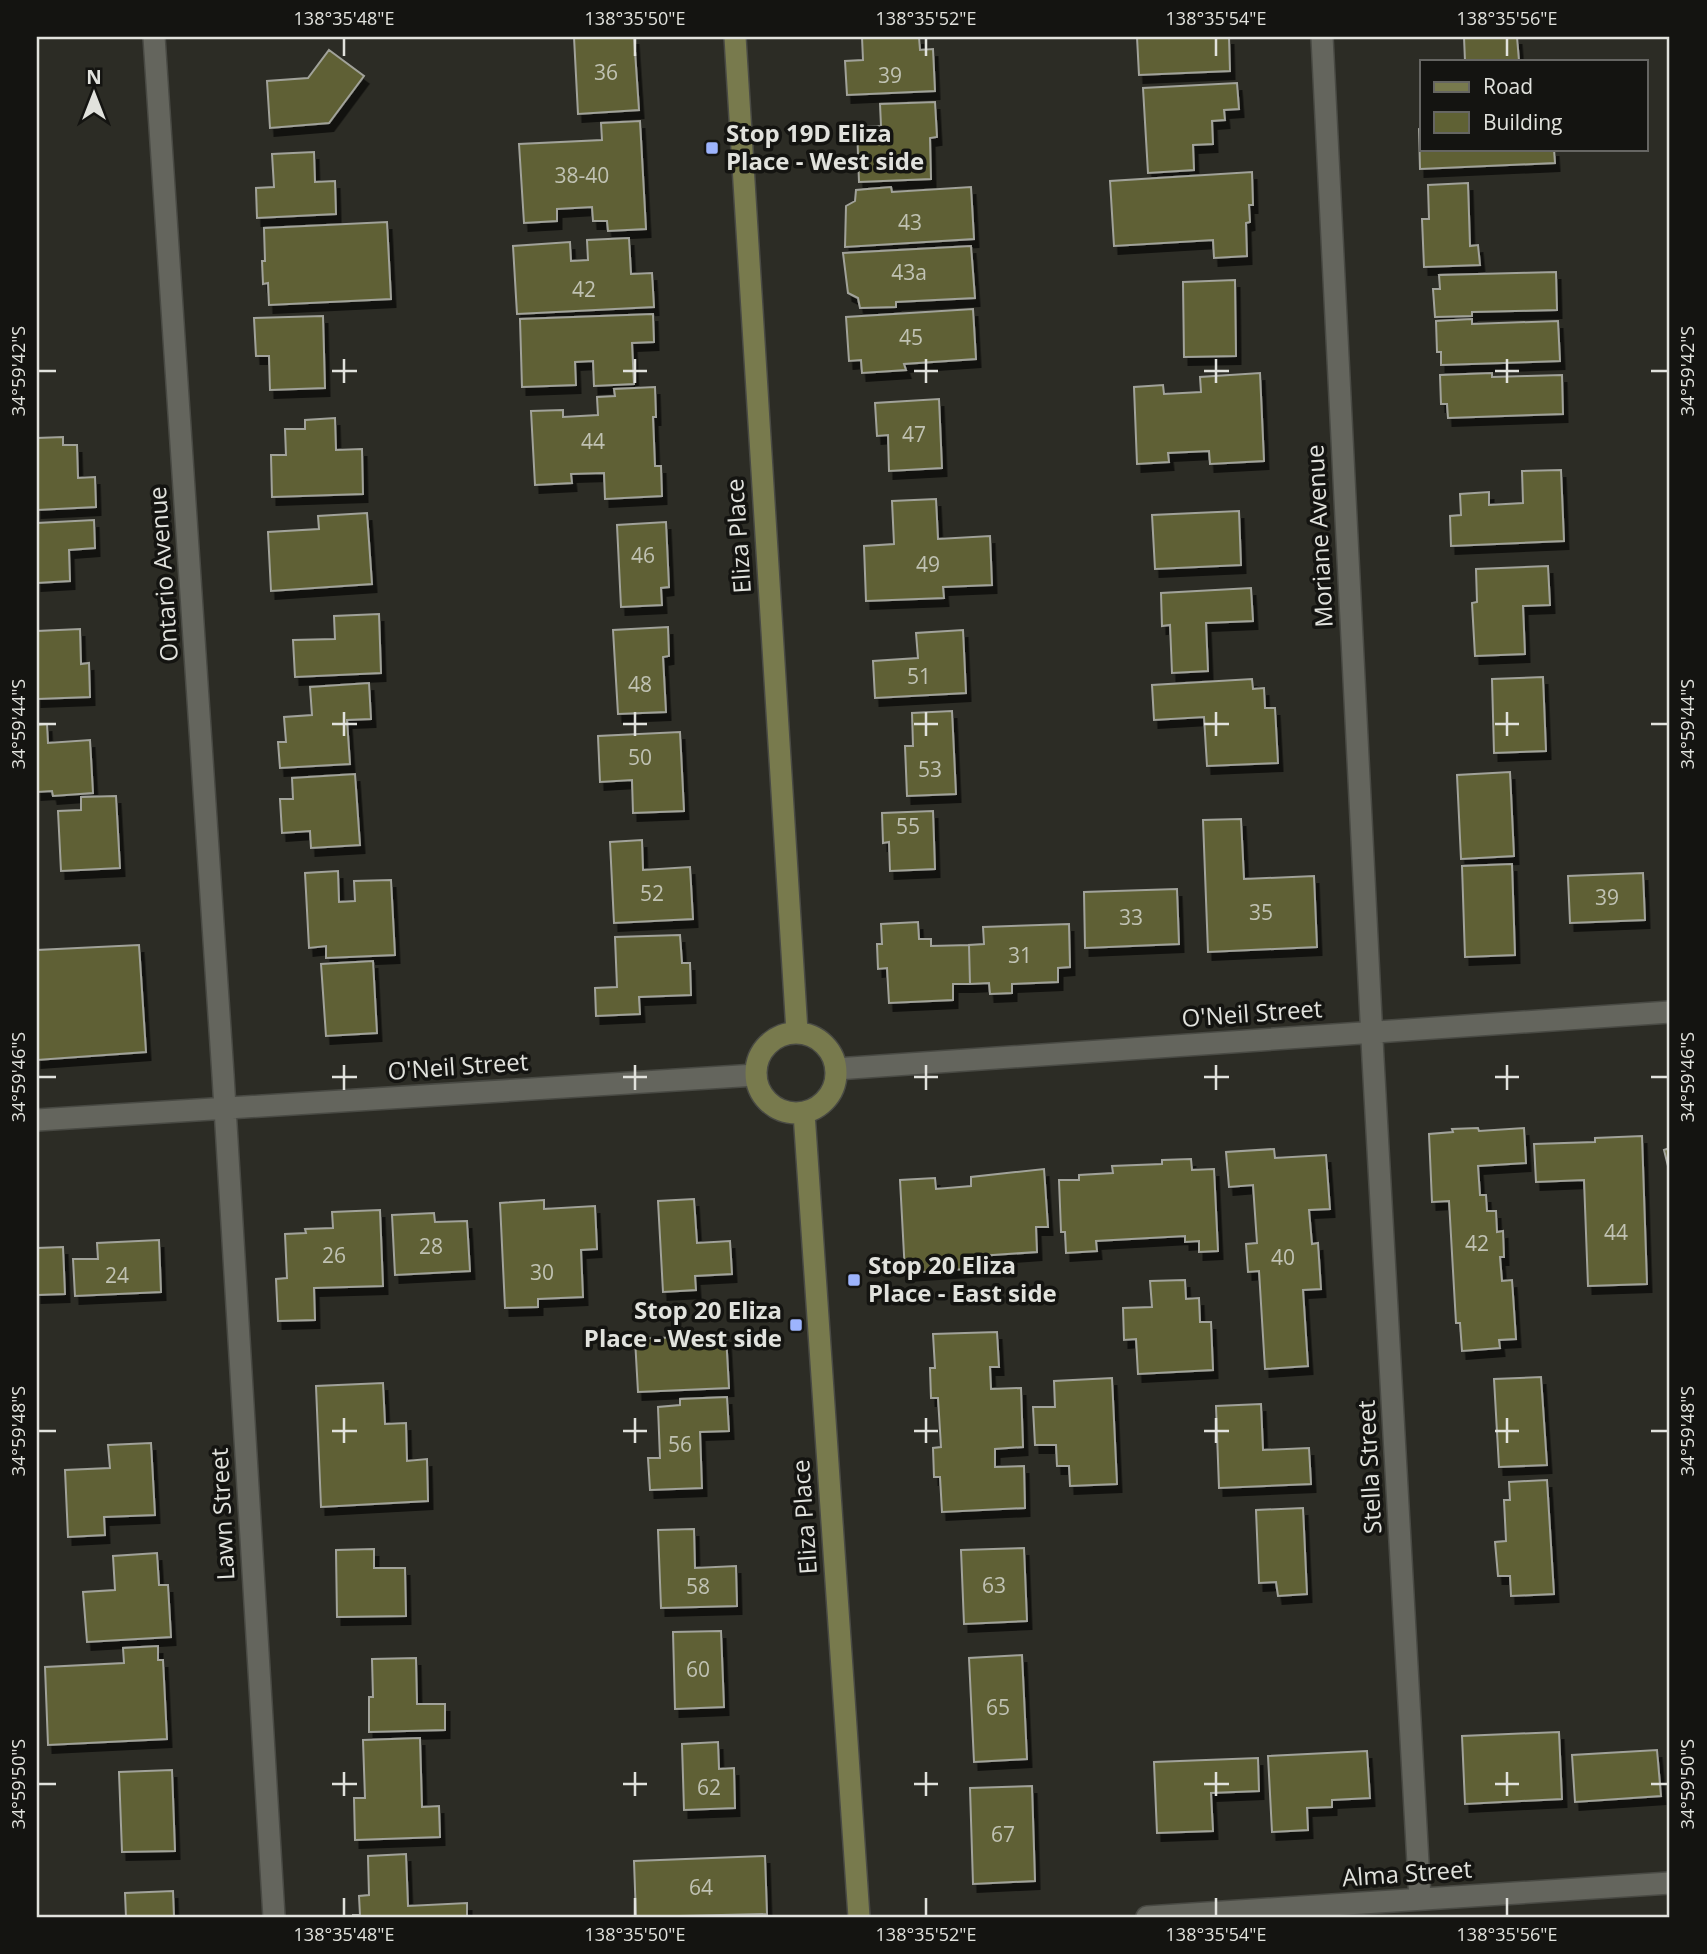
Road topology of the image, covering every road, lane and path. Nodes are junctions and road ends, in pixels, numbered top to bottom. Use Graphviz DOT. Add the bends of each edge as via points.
graph roads {
  1 [pos="154,37"];
  2 [pos="735,37"];
  3 [pos="1322,37"];
  4 [pos="1670,1012"];
  5 [pos="797,1031"];
  6 [pos="1372,1032"];
  7 [pos="836,1069"];
  8 [pos="756,1075"];
  9 [pos="225,1108"];
  10 [pos="804,1113"];
  11 [pos="37,1120"];
  12 [pos="1670,1883"];
  13 [pos="1420,1899"];
  14 [pos="274,1917"];
  15 [pos="859,1917"];
  16 [pos="1147,1917"];
  1 -- 9 [label="street, Ontario Avenue"];
  2 -- 5 [label="street, Eliza Place"];
  3 -- 6 [label="street, Moriane Avenue"];
  4 -- 6 [label="street, O'Neil Street"];
  5 -- 7 [label="street" via="826,1045"];
  5 -- 8 [label="street" via="775,1039 765,1049"];
  6 -- 7 [label="street, O'Neil Street"];
  6 -- 13 [label="street, Stella Street"];
  7 -- 10 [label="street" via="830,1096"];
  8 -- 9 [label="street, O'Neil Street"];
  8 -- 10 [label="street" via="768,1101 779,1109"];
  9 -- 11 [label="street, O'Neil Street"];
  9 -- 14 [label="street, Lawn Street"];
  10 -- 15 [label="street, Eliza Place"];
  12 -- 13 [label="street, Alma Street"];
  13 -- 16 [label="street, Alma Street"];
}
